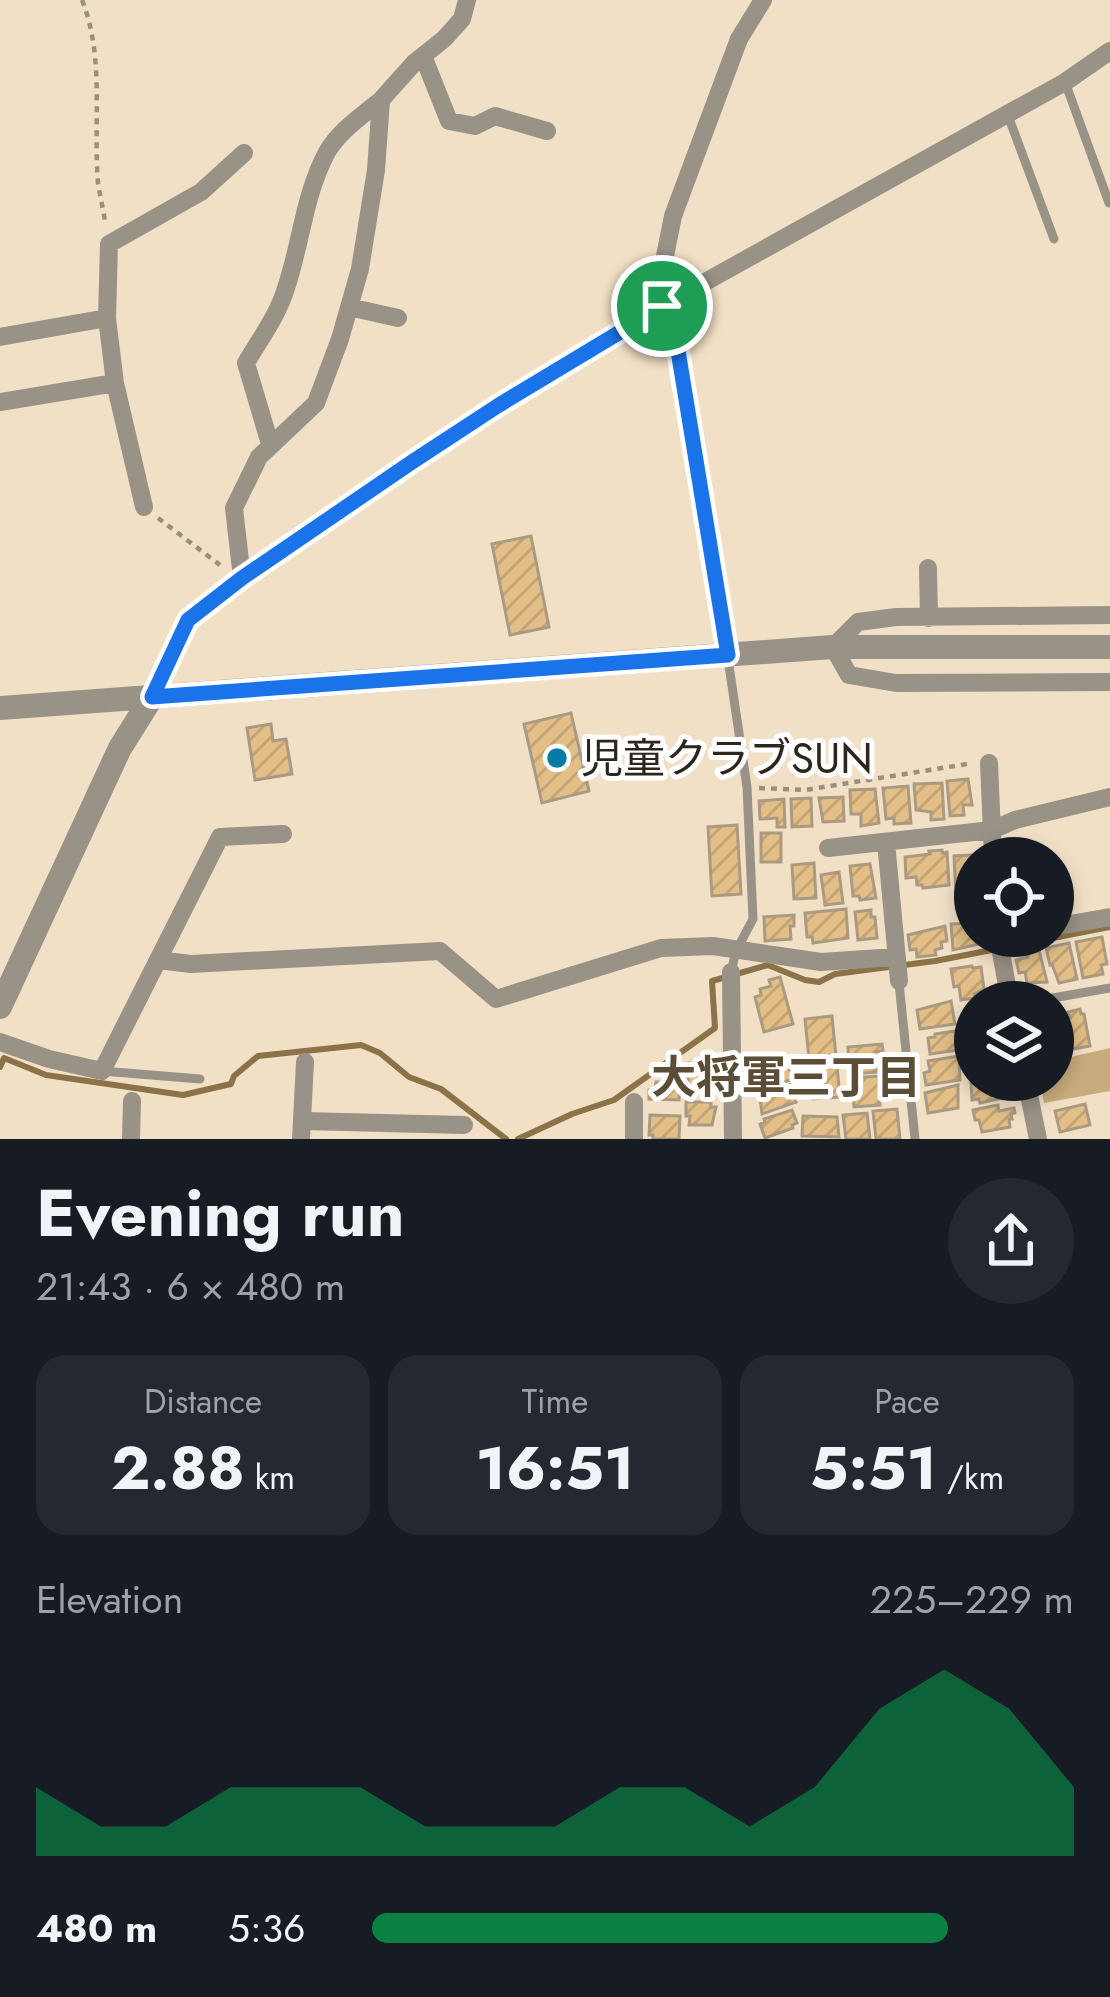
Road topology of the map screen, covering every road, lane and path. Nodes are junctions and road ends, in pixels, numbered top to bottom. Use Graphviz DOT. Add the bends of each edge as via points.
graph roads {
  1 [pos="82,0"];
  2 [pos="467,0"];
  3 [pos="763,0"];
  4 [pos="1110,51"];
  5 [pos="423,56"];
  6 [pos="1065,82"];
  7 [pos="381,100"];
  8 [pos="1007,113"];
  9 [pos="547,130"];
  10 [pos="244,153"];
  11 [pos="1109,203"];
  12 [pos="1054,239"];
  13 [pos="109,244"];
  14 [pos="666,304"];
  15 [pos="349,307"];
  16 [pos="107,318"];
  17 [pos="398,318"];
  18 [pos="0,337"];
  19 [pos="115,383"];
  20 [pos="0,402"];
  21 [pos="270,444"];
  22 [pos="144,507"];
  23 [pos="928,568"];
  24 [pos="241,573"];
  25 [pos="1110,615"];
  26 [pos="929,618"];
  27 [pos="833,647"];
  28 [pos="1110,647"];
  29 [pos="728,655"];
  30 [pos="1110,682"];
  31 [pos="152,697"];
  32 [pos="0,708"];
  33 [pos="989,763"];
  34 [pos="747,787"];
  35 [pos="1110,797"];
  36 [pos="992,830"];
  37 [pos="283,834"];
  38 [pos="992,837"];
  39 [pos="886,842"];
  40 [pos="827,848"];
  41 [pos="1110,917"];
  42 [pos="1074,923"];
  43 [pos="736,951"];
  44 [pos="896,958"];
  45 [pos="158,961"];
  46 [pos="732,981"];
  47 [pos="899,981"];
  48 [pos="1110,988"];
  49 [pos="1074,994"];
  50 [pos="0,1007"];
  51 [pos="0,1042"];
  52 [pos="304,1061"];
  53 [pos="102,1071"];
  54 [pos="200,1079"];
  55 [pos="132,1101"];
  56 [pos="1030,1101"];
  57 [pos="634,1102"];
  58 [pos="464,1125"];
  59 [pos="302,1130"];
  60 [pos="130,1139"];
  61 [pos="634,1139"];
  62 [pos="733,1139"];
  63 [pos="915,1139"];
  64 [pos="1038,1139"];
  1 -- 13 [label="path" via="96,57 98,184"];
  2 -- 5 [label="street" via="462,19"];
  3 -- 14 [label="street" via="739,39 673,216 660,281"];
  4 -- 6 [label="street"];
  5 -- 7 [label="street"];
  5 -- 9 [label="street" via="449,121 475,126 495,116"];
  6 -- 8 [label="street"];
  6 -- 11 [label="lane"];
  7 -- 15 [label="street"];
  7 -- 21 [label="street" via="328,150 286,289 245,363"];
  8 -- 12 [label="lane"];
  8 -- 14 [label="street"];
  10 -- 13 [label="street" via="201,192"];
  13 -- 16 [label="street"];
  14 -- 24 [label="street"];
  14 -- 29 [label="street"];
  15 -- 17 [label="street"];
  15 -- 21 [label="street" via="316,403"];
  16 -- 18 [label="street"];
  16 -- 19 [label="street"];
  19 -- 20 [label="street"];
  19 -- 22 [label="street"];
  21 -- 24 [label="street" via="235,508"];
  22 -- 24 [label="path"];
  23 -- 26 [label="street"];
  24 -- 31 [label="street" via="188,620"];
  25 -- 26 [label="street"];
  26 -- 27 [label="street" via="857,622"];
  27 -- 28 [label="street"];
  27 -- 29 [label="street"];
  27 -- 30 [label="street" via="849,675 896,682"];
  29 -- 31 [label="street"];
  29 -- 34 [label="lane"];
  31 -- 32 [label="street"];
  31 -- 50 [label="street" via="120,748"];
  33 -- 34 [label="path" via="805,790"];
  33 -- 36 [label="street"];
  34 -- 43 [label="lane" via="753,919"];
  35 -- 36 [label="street"];
  36 -- 38 [label="street"];
  36 -- 39 [label="street"];
  37 -- 45 [label="street" via="220,837"];
  39 -- 40 [label="street"];
  39 -- 44 [label="street"];
  41 -- 42 [label="street"];
  43 -- 44 [label="street" via="821,962"];
  43 -- 45 [label="street" via="661,948 496,999 440,951"];
  43 -- 46 [label="lane"];
  44 -- 47 [label="street"];
  45 -- 53 [label="street"];
  46 -- 62 [label="street"];
  47 -- 63 [label="lane"];
  48 -- 49 [label="lane"];
  51 -- 53 [label="street"];
  52 -- 59 [label="street"];
  53 -- 54 [label="lane"];
  55 -- 60 [label="street"];
  56 -- 64 [label="street"];
  57 -- 61 [label="street"];
  58 -- 59 [label="street"];
}
